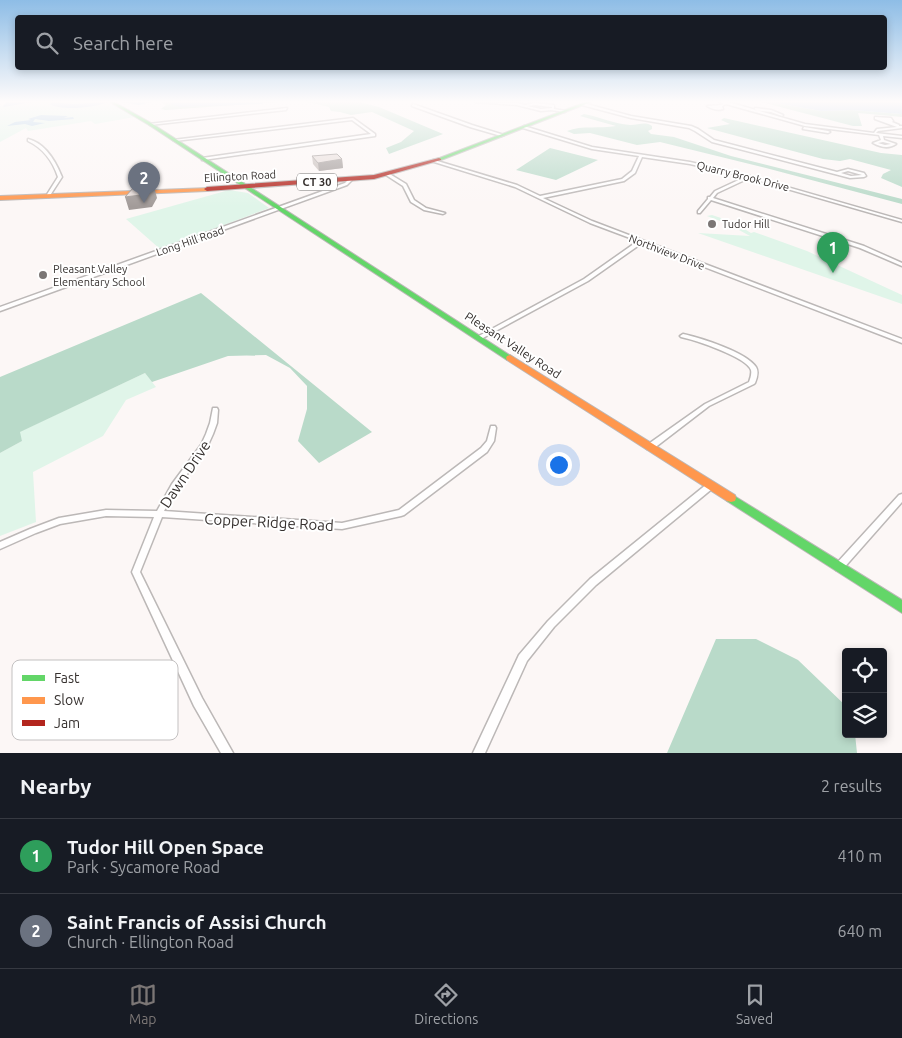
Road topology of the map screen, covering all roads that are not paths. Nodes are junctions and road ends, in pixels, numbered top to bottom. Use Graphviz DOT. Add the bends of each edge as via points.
graph roads {
  1 [pos="171,137"];
  2 [pos="200,137"];
  3 [pos="359,137"];
  4 [pos="496,137"];
  5 [pos="557,137"];
  6 [pos="707,137"];
  7 [pos="882,137"];
  8 [pos="29,140"];
  9 [pos="176,140"];
  10 [pos="883,141"];
  11 [pos="641,156"];
  12 [pos="203,159"];
  13 [pos="433,161"];
  14 [pos="837,173"];
  15 [pos="387,174"];
  16 [pos="749,177"];
  17 [pos="350,180"];
  18 [pos="246,187"];
  19 [pos="48,196"];
  20 [pos="540,197"];
  21 [pos="0,198"];
  22 [pos="709,198"];
  23 [pos="279,208"];
  24 [pos="699,212"];
  25 [pos="443,213"];
  26 [pos="902,221"];
  27 [pos="640,242"];
  28 [pos="902,265"];
  29 [pos="0,309"];
  30 [pos="683,336"];
  31 [pos="479,338"];
  32 [pos="902,341"];
  33 [pos="215,410"];
  34 [pos="493,428"];
  35 [pos="650,447"];
  36 [pos="710,486"];
  37 [pos="902,497"];
  38 [pos="158,514"];
  39 [pos="0,546"];
  40 [pos="839,567"];
  41 [pos="902,607"];
  42 [pos="178,660"];
  43 [pos="178,660"];
  44 [pos="227,753"];
  45 [pos="479,753"];
  1 -- 9 [label="main road, Pleasant Valley Road"];
  2 -- 9 [label="street"];
  3 -- 12 [label="street"];
  4 -- 13 [label="main road, Ellington Road / CT 30"];
  5 -- 11 [label="street, Quarry Brook Drive" via="592,148"];
  6 -- 14 [label="street"];
  7 -- 10 [label="street"];
  8 -- 19 [label="street" via="35,142 57,167 60,178"];
  9 -- 12 [label="main road, Pleasant Valley Road"];
  10 -- 10 [label="street" via="875,142 889,146 894,144"];
  11 -- 16 [label="street, Quarry Brook Drive"];
  11 -- 20 [label="street" via="634,172 623,180"];
  12 -- 18 [label="main road, Pleasant Valley Road"];
  13 -- 15 [label="main road, Ellington Road / CT 30"];
  13 -- 20 [label="street, Northview Drive" via="516,186"];
  14 -- 14 [label="street" via="851,177 864,176 848,170"];
  15 -- 17 [label="main road, Ellington Road / CT 30"];
  15 -- 25 [label="street" via="405,185 412,201"];
  16 -- 22 [label="street"];
  16 -- 26 [label="street, Quarry Brook Drive"];
  17 -- 18 [label="main road, Ellington Road / CT 30"];
  17 -- 23 [label="street, Long Hill Road"];
  18 -- 19 [label="main road, Ellington Road / CT 30"];
  18 -- 23 [label="main road, Pleasant Valley Road"];
  19 -- 21 [label="main road, Ellington Road / CT 30"];
  20 -- 27 [label="street, Northview Drive"];
  22 -- 24 [label="street"];
  22 -- 28 [label="street" via="862,247"];
  23 -- 29 [label="street, Long Hill Road"];
  23 -- 31 [label="main road, Pleasant Valley Road"];
  27 -- 31 [label="street" via="586,280"];
  27 -- 32 [label="street, Northview Drive"];
  30 -- 35 [label="street" via="693,337 743,359 753,368 755,375 752,383 707,405"];
  31 -- 35 [label="main road, Pleasant Valley Road"];
  33 -- 38 [label="street, Dawn Drive" via="216,422 205,445"];
  34 -- 38 [label="street, Copper Ridge Road" via="484,450 401,513 342,526"];
  35 -- 36 [label="main road, Pleasant Valley Road"];
  36 -- 40 [label="main road, Pleasant Valley Road"];
  36 -- 45 [label="street" via="593,582 522,658"];
  37 -- 40 [label="street"];
  38 -- 39 [label="street, Copper Ridge Road" via="106,513 60,521"];
  38 -- 42 [label="street, Dawn Drive" via="136,572"];
  40 -- 41 [label="main road, Pleasant Valley Road"];
  43 -- 44 [label="street, Dawn Drive"];
}
